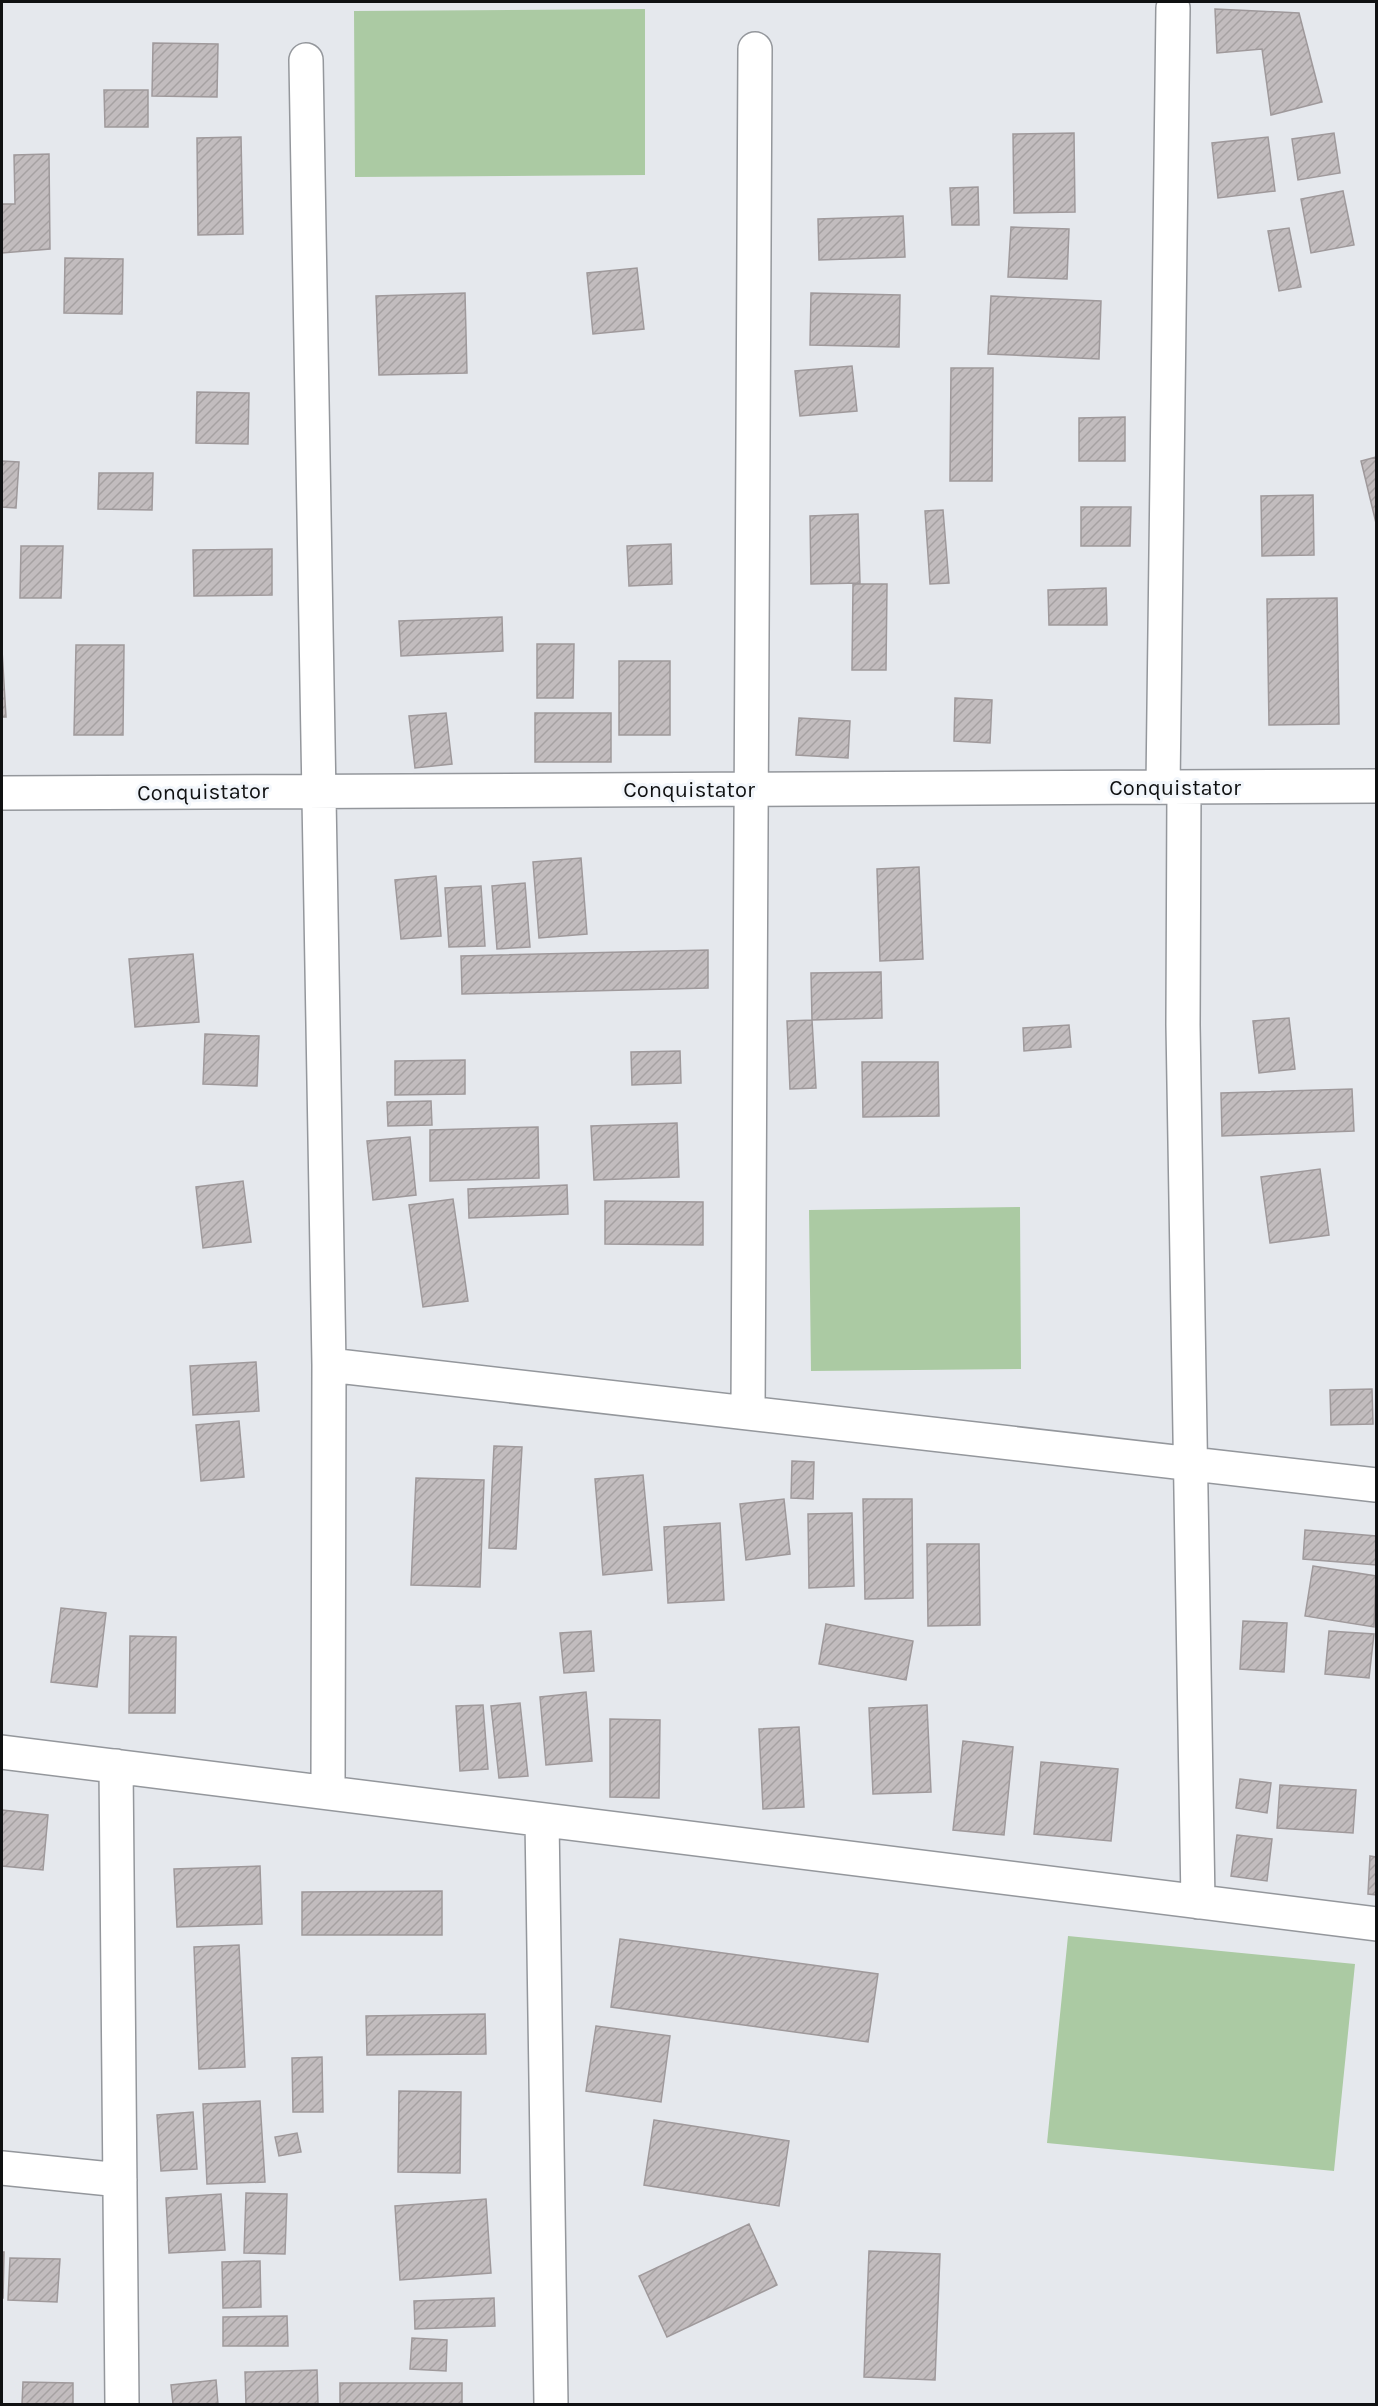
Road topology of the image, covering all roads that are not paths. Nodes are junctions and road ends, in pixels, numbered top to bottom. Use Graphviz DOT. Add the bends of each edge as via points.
graph roads {
  1 [pos="1173,8"];
  2 [pos="755,49"];
  3 [pos="306,60"];
  4 [pos="1377,786"];
  5 [pos="1173,787"];
  6 [pos="752,788"];
  7 [pos="319,790"];
  8 [pos="2,793"];
  9 [pos="328,1365"];
  10 [pos="748,1412"];
  11 [pos="1191,1463"];
  12 [pos="1377,1485"];
  13 [pos="2,1752"];
  14 [pos="116,1766"];
  15 [pos="328,1792"];
  16 [pos="542,1820"];
  17 [pos="1198,1902"];
  18 [pos="1377,1924"];
  19 [pos="2,2168"];
  20 [pos="120,2180"];
  21 [pos="122,2404"];
  22 [pos="551,2404"];
  1 -- 5 [label="street"];
  2 -- 6 [label="street"];
  3 -- 7 [label="street"];
  4 -- 5 [label="street, Conquistator"];
  5 -- 6 [label="street, Conquistator"];
  5 -- 11 [label="street" via="1183,1025"];
  6 -- 7 [label="street, Conquistator"];
  6 -- 10 [label="street"];
  7 -- 8 [label="street, Conquistator"];
  7 -- 9 [label="street"];
  9 -- 10 [label="street"];
  9 -- 15 [label="street"];
  10 -- 11 [label="street"];
  11 -- 12 [label="street"];
  11 -- 17 [label="street"];
  13 -- 14 [label="street"];
  14 -- 15 [label="street"];
  14 -- 20 [label="street"];
  15 -- 16 [label="street"];
  16 -- 17 [label="street"];
  16 -- 22 [label="street"];
  17 -- 18 [label="street"];
  19 -- 20 [label="street"];
  20 -- 21 [label="street"];
}
